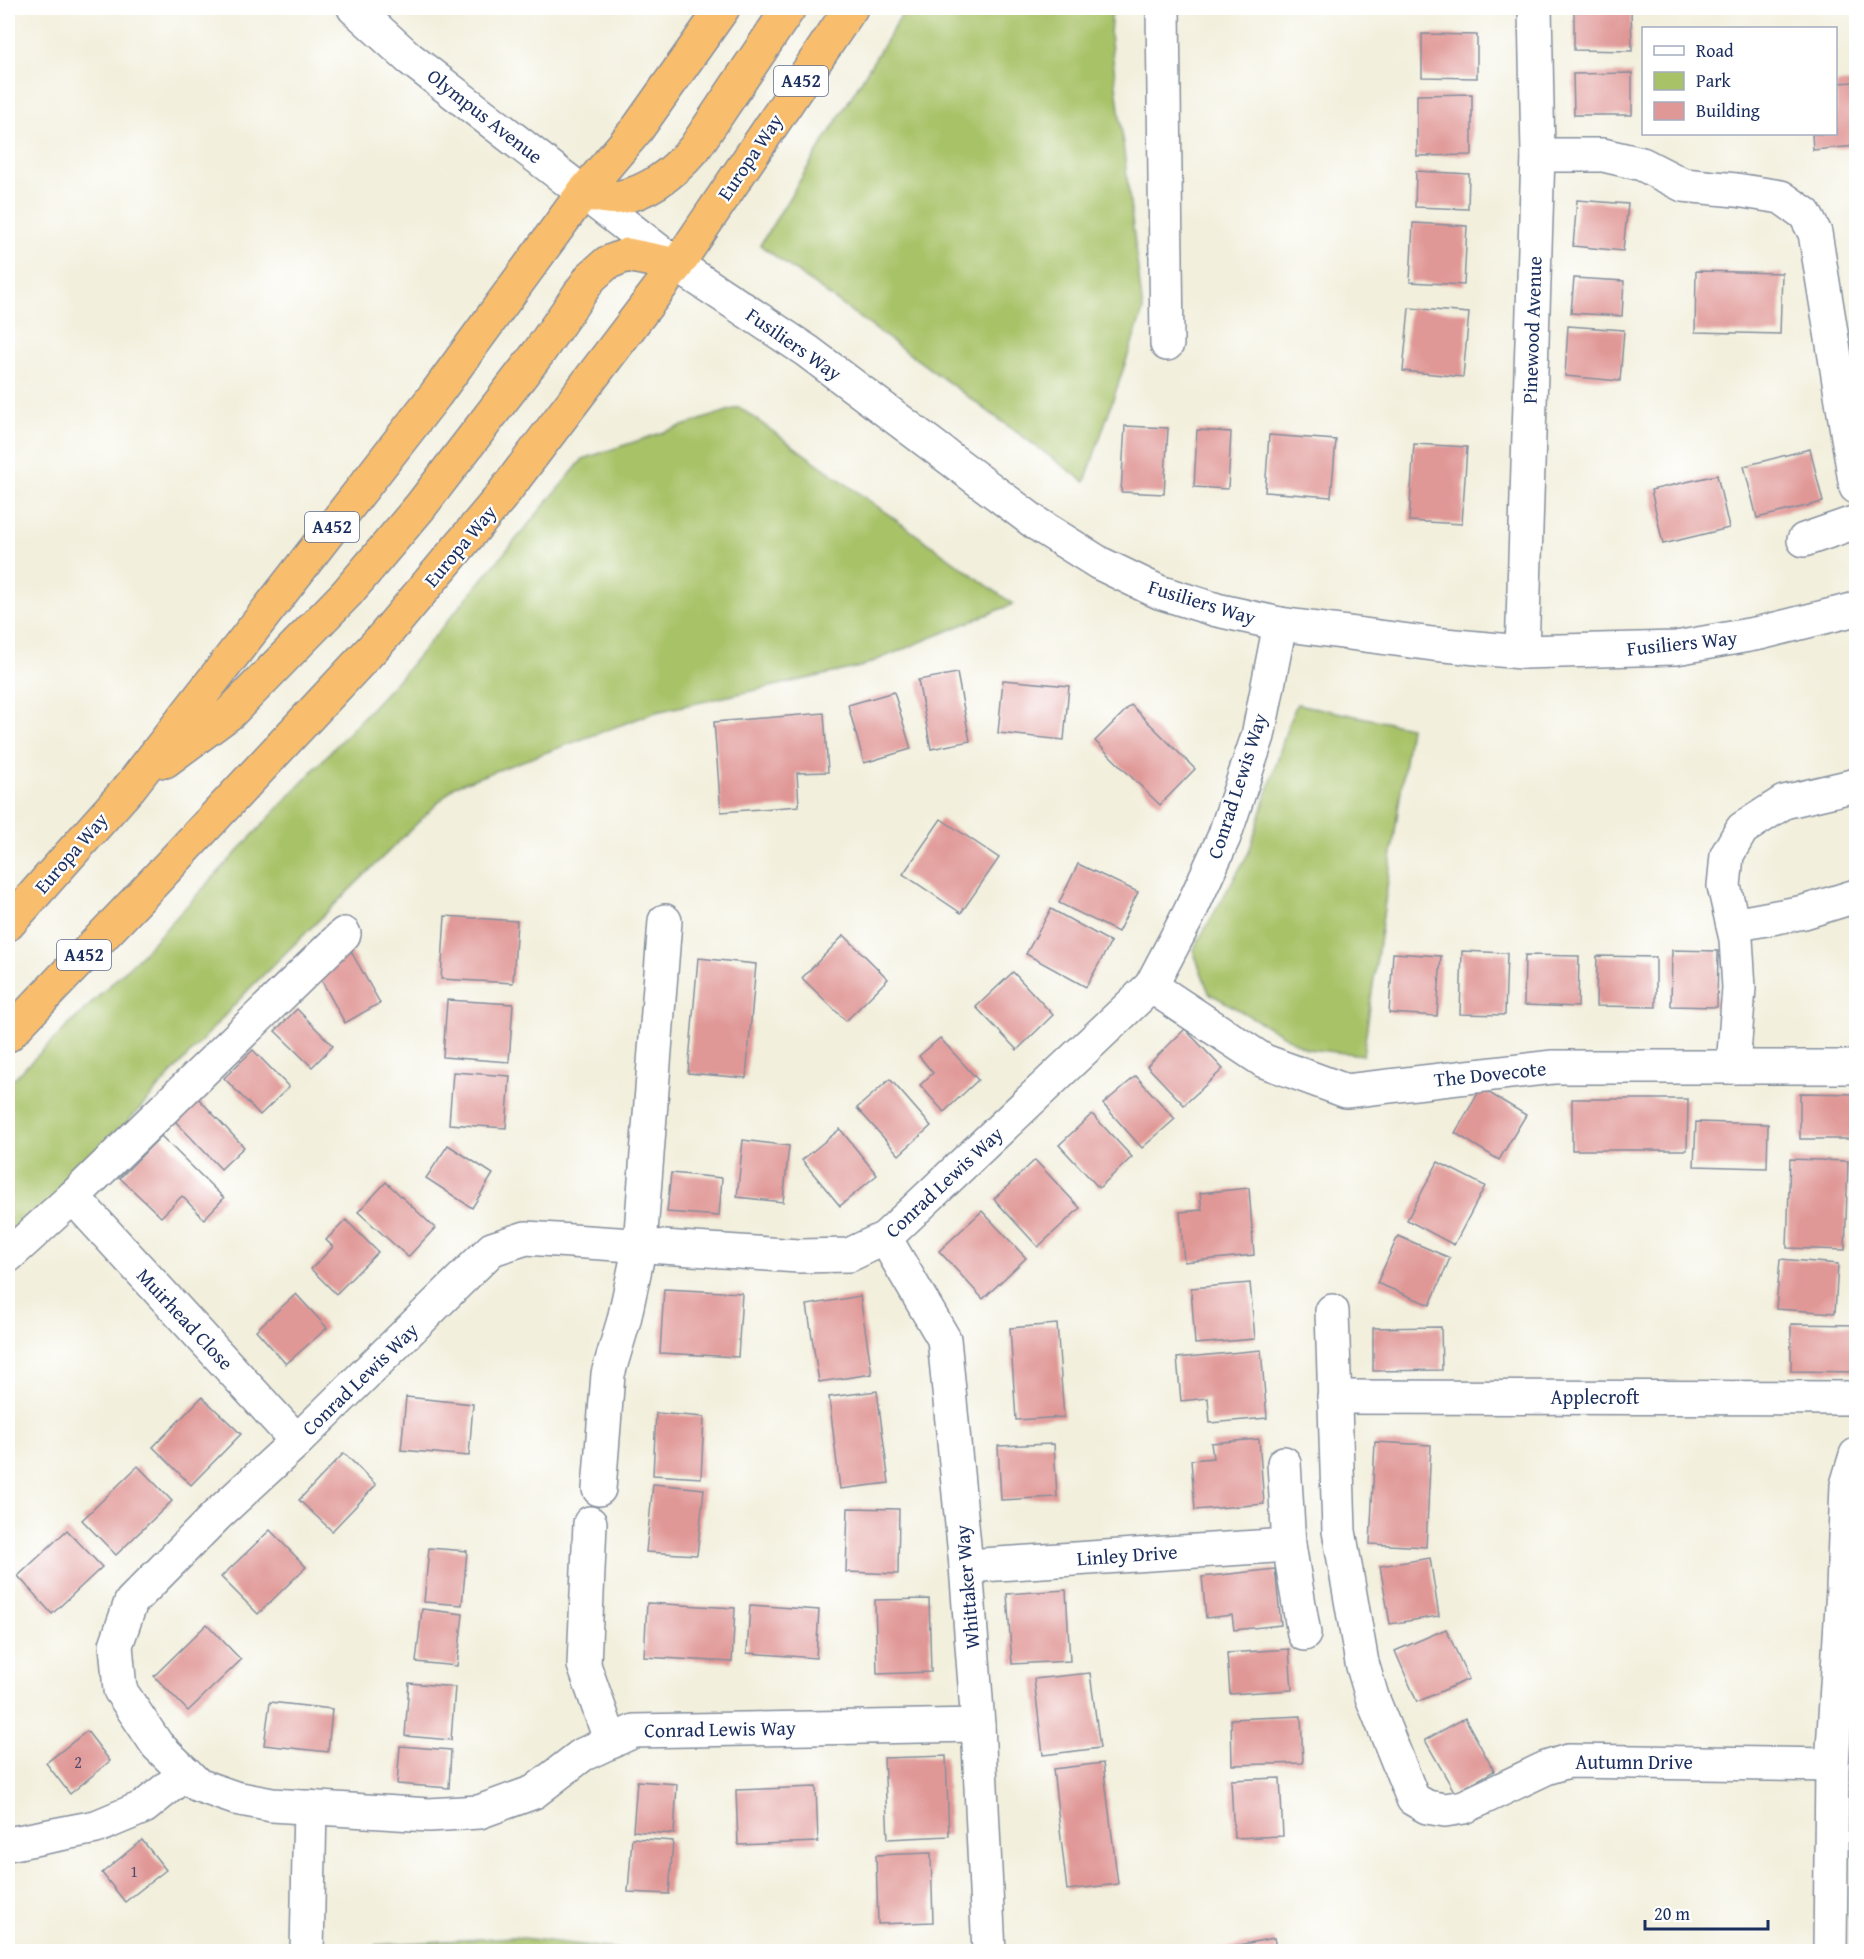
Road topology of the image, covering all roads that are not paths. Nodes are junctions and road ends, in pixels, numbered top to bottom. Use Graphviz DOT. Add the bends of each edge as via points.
graph roads {
  1 [pos="354,8"];
  2 [pos="723,8"];
  3 [pos="789,8"];
  4 [pos="851,8"];
  5 [pos="1162,8"];
  6 [pos="1535,8"];
  7 [pos="1538,155"];
  8 [pos="583,193"];
  9 [pos="619,222"];
  10 [pos="677,265"];
  11 [pos="1167,344"];
  12 [pos="1857,487"];
  13 [pos="1857,522"];
  14 [pos="1804,540"];
  15 [pos="1857,609"];
  16 [pos="1280,624"];
  17 [pos="1522,652"];
  18 [pos="1857,785"];
  19 [pos="130,787"];
  20 [pos="1857,896"];
  21 [pos="665,921"];
  22 [pos="8,924"];
  23 [pos="1733,925"];
  24 [pos="344,934"];
  25 [pos="1151,986"];
  26 [pos="8,1035"];
  27 [pos="1733,1067"];
  28 [pos="1857,1067"];
  29 [pos="72,1197"];
  30 [pos="885,1239"];
  31 [pos="640,1245"];
  32 [pos="8,1256"];
  33 [pos="1332,1311"];
  34 [pos="1334,1397"];
  35 [pos="1857,1398"];
  36 [pos="297,1441"];
  37 [pos="1857,1455"];
  38 [pos="1284,1463"];
  39 [pos="599,1490"];
  40 [pos="590,1523"];
  41 [pos="1289,1545"];
  42 [pos="966,1566"];
  43 [pos="1850,1590"];
  44 [pos="1304,1634"];
  45 [pos="978,1725"];
  46 [pos="611,1742"];
  47 [pos="1832,1765"];
  48 [pos="186,1773"];
  49 [pos="310,1807"];
  50 [pos="8,1844"];
  51 [pos="307,1952"];
  52 [pos="989,1952"];
  53 [pos="1830,1952"];
  1 -- 8 [label="street, Olympus Avenue" via="409,58"];
  2 -- 8 [label="highway, Europa Way / A452" via="638,128"];
  3 -- 8 [label="highway" via="679,166 660,181 621,197"];
  4 -- 10 [label="highway, Europa Way / A452"];
  5 -- 11 [label="street"];
  6 -- 7 [label="street, Pinewood Avenue"];
  7 -- 12 [label="street" via="1603,155 1642,164 1683,185 1781,197 1805,214 1815,233"];
  7 -- 17 [label="street, Pinewood Avenue"];
  8 -- 9 [label="street, Olympus Avenue"];
  8 -- 19 [label="highway, Europa Way / A452" via="429,403"];
  9 -- 10 [label="street, Fusiliers Way"];
  10 -- 16 [label="street, Fusiliers Way" via="784,335 1037,524 1099,563 1159,592"];
  10 -- 19 [label="highway" via="627,255 607,263 591,277 539,352 420,507 347,593 230,713"];
  10 -- 26 [label="highway, Europa Way / A452" via="499,499 384,636"];
  13 -- 14 [label="street"];
  15 -- 17 [label="street, Fusiliers Way" via="1760,633 1676,648"];
  16 -- 17 [label="street, Fusiliers Way"];
  16 -- 25 [label="street, Conrad Lewis Way" via="1258,736 1224,837"];
  18 -- 23 [label="street" via="1784,802 1743,829 1727,855 1724,886"];
  19 -- 22 [label="highway, Europa Way / A452"];
  20 -- 23 [label="street" via="1804,912"];
  21 -- 31 [label="street"];
  23 -- 27 [label="street" via="1739,988"];
  24 -- 29 [label="street"];
  25 -- 27 [label="street, The Dovecote" via="1264,1060 1346,1091 1553,1067"];
  25 -- 30 [label="street, Conrad Lewis Way"];
  27 -- 28 [label="street, The Dovecote"];
  29 -- 32 [label="street"];
  29 -- 36 [label="street, Muirhead Close"];
  30 -- 31 [label="street, Conrad Lewis Way" via="849,1255 799,1256"];
  30 -- 42 [label="street, Whittaker Way" via="944,1339"];
  31 -- 36 [label="street, Conrad Lewis Way" via="526,1238 492,1249"];
  31 -- 39 [label="street" via="608,1374"];
  33 -- 34 [label="street"];
  34 -- 35 [label="street, Applecroft"];
  34 -- 47 [label="street, Autumn Drive" via="1339,1531 1362,1663 1413,1799 1444,1810 1464,1807 1568,1761"];
  36 -- 48 [label="street, Conrad Lewis Way" via="130,1602 116,1646 120,1690 157,1745"];
  37 -- 43 [label="street" via="1848,1485"];
  38 -- 41 [label="street"];
  40 -- 46 [label="street" via="584,1665"];
  41 -- 42 [label="street, Linley Drive"];
  41 -- 44 [label="street"];
  42 -- 45 [label="street, Whittaker Way"];
  43 -- 47 [label="street"];
  45 -- 46 [label="street, Conrad Lewis Way" via="634,1731"];
  45 -- 52 [label="street, Whittaker Way"];
  46 -- 49 [label="street, Conrad Lewis Way" via="582,1755 534,1792 479,1812 429,1815"];
  47 -- 53 [label="street"];
  48 -- 49 [label="street, Conrad Lewis Way" via="198,1785 235,1798"];
  48 -- 50 [label="street" via="144,1807 96,1827"];
  49 -- 51 [label="street"];
}
